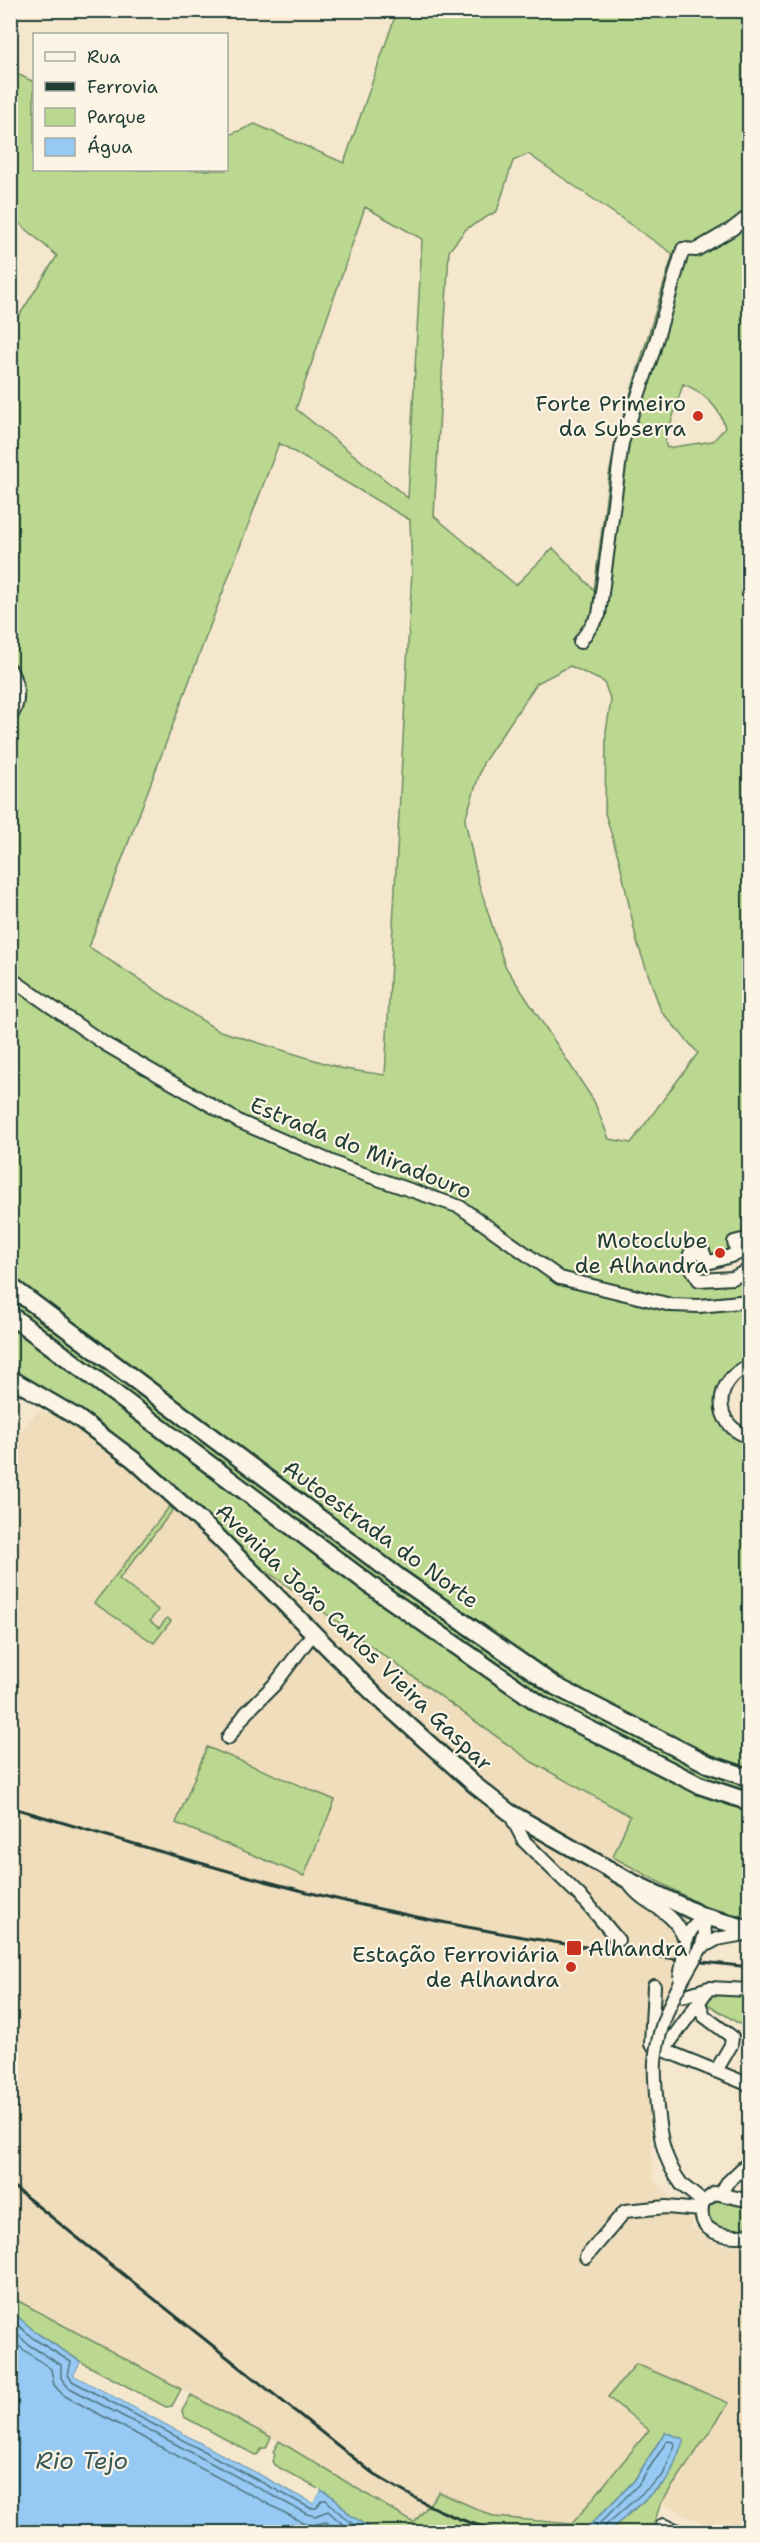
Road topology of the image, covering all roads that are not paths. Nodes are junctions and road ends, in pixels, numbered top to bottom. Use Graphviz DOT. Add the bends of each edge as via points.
graph roads {
  1 [pos="750,215"];
  2 [pos="580,642"];
  3 [pos="10,670"];
  4 [pos="10,717"];
  5 [pos="10,978"];
  6 [pos="750,1238"];
  7 [pos="750,1269"];
  8 [pos="10,1286"];
  9 [pos="750,1301"];
  10 [pos="10,1315"];
  11 [pos="750,1366"];
  12 [pos="10,1378"];
  13 [pos="750,1437"];
  14 [pos="314,1632"];
  15 [pos="228,1738"];
  16 [pos="750,1778"];
  17 [pos="750,1802"];
  18 [pos="509,1812"];
  19 [pos="626,1879"];
  20 [pos="703,1916"];
  21 [pos="750,1931"];
  22 [pos="689,1936"];
  23 [pos="618,1940"];
  24 [pos="701,1948"];
  25 [pos="680,1982"];
  26 [pos="654,1986"];
  27 [pos="709,1988"];
  28 [pos="750,1990"];
  29 [pos="683,1996"];
  30 [pos="699,2003"];
  31 [pos="664,2050"];
  32 [pos="716,2071"];
  33 [pos="750,2085"];
  34 [pos="750,2161"];
  35 [pos="721,2193"];
  36 [pos="750,2201"];
  37 [pos="702,2206"];
  38 [pos="750,2235"];
  39 [pos="586,2257"];
  40 [pos="663,2525"];
  41 [pos="681,2532"];
  1 -- 2 [label="street" via="696,250 683,249 622,443 599,615"];
  3 -- 4 [label="street" via="17,682 16,710"];
  5 -- 9 [label="street, Estrada do Miradouro" via="105,1044 240,1122 346,1168 460,1207 560,1278 671,1305"];
  6 -- 7 [label="street" via="734,1242 737,1254 707,1263 703,1251 690,1254 692,1269 699,1280 734,1278"];
  8 -- 16 [label="highway, Autoestrada do Norte" via="398,1577 555,1686 708,1764"];
  10 -- 17 [label="highway, Autoestrada do Norte" via="385,1596 543,1706 699,1785"];
  11 -- 13 [label="street" via="728,1380 721,1405 732,1428"];
  12 -- 14 [label="main road, Avenida João Carlos Vieira Gaspar" via="78,1418 134,1460"];
  14 -- 15 [label="street"];
  14 -- 18 [label="main road, Avenida João Carlos Vieira Gaspar" via="373,1693"];
  18 -- 19 [label="main road, Avenida João Carlos Vieira Gaspar"];
  18 -- 23 [label="street" via="524,1841"];
  19 -- 20 [label="main road, Avenida João Carlos Vieira Gaspar"];
  19 -- 22 [label="street" via="642,1899 671,1917"];
  20 -- 21 [label="main road, Avenida João Carlos Vieira Gaspar"];
  20 -- 22 [label="street"];
  20 -- 24 [label="street" via="705,1934"];
  21 -- 24 [label="street" via="717,1939"];
  22 -- 25 [label="street, bridge"];
  24 -- 25 [label="street, bridge"];
  25 -- 37 [label="street, bridge" via="665,2021 655,2073 664,2155 682,2185"];
  26 -- 31 [label="street" via="651,2044"];
  27 -- 28 [label="street"];
  27 -- 29 [label="street"];
  27 -- 30 [label="street"];
  30 -- 31 [label="street"];
  30 -- 32 [label="street" via="704,2016 732,2037"];
  31 -- 32 [label="street"];
  32 -- 33 [label="street"];
  34 -- 35 [label="street"];
  35 -- 36 [label="street"];
  35 -- 37 [label="street" via="713,2194"];
  37 -- 38 [label="street" via="704,2223 717,2234"];
  37 -- 39 [label="street" via="626,2211"];
  40 -- 41 [label="street"];
}
